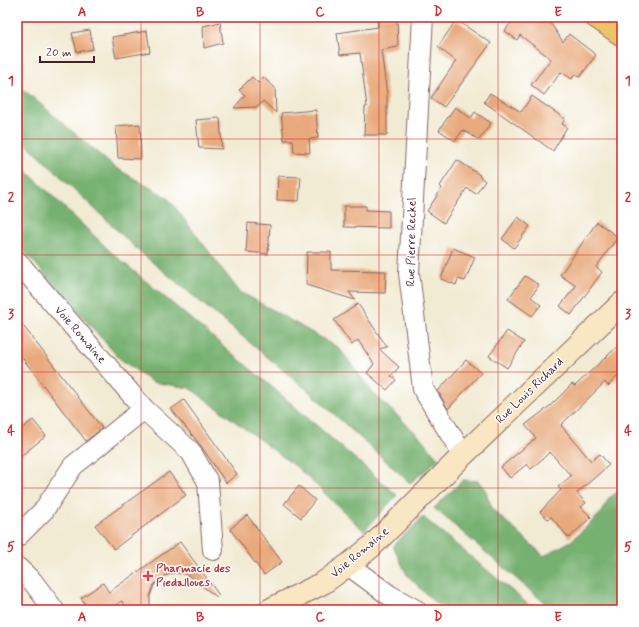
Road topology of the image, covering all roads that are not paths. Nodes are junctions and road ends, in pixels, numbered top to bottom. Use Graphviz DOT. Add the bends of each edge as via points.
graph roads {
  1 [pos="423,17"];
  2 [pos="596,17"];
  3 [pos="622,35"];
  4 [pos="17,261"];
  5 [pos="622,303"];
  6 [pos="144,409"];
  7 [pos="463,455"];
  8 [pos="439,478"];
  9 [pos="17,537"];
  10 [pos="213,550"];
  11 [pos="348,565"];
  12 [pos="17,567"];
  13 [pos="279,607"];
  14 [pos="54,610"];
  15 [pos="416,610"];
  1 -- 7 [label="street, Rue Pierre Reckel" via="409,273 423,389"];
  2 -- 3 [label="main road"];
  4 -- 6 [label="street, Voie Romaine"];
  5 -- 7 [label="main road, Rue Louis Richard"];
  6 -- 9 [label="street" via="73,466 44,510"];
  6 -- 10 [label="street, Voie Romaine" via="191,452 208,482"];
  7 -- 8 [label="main road, Rue Louis Richard"];
  8 -- 11 [label="main road, Voie Romaine" via="401,518"];
  11 -- 13 [label="main road, Voie Romaine" via="323,583"];
  11 -- 15 [label="street" via="389,595"];
  12 -- 14 [label="street" via="33,582"];
}
